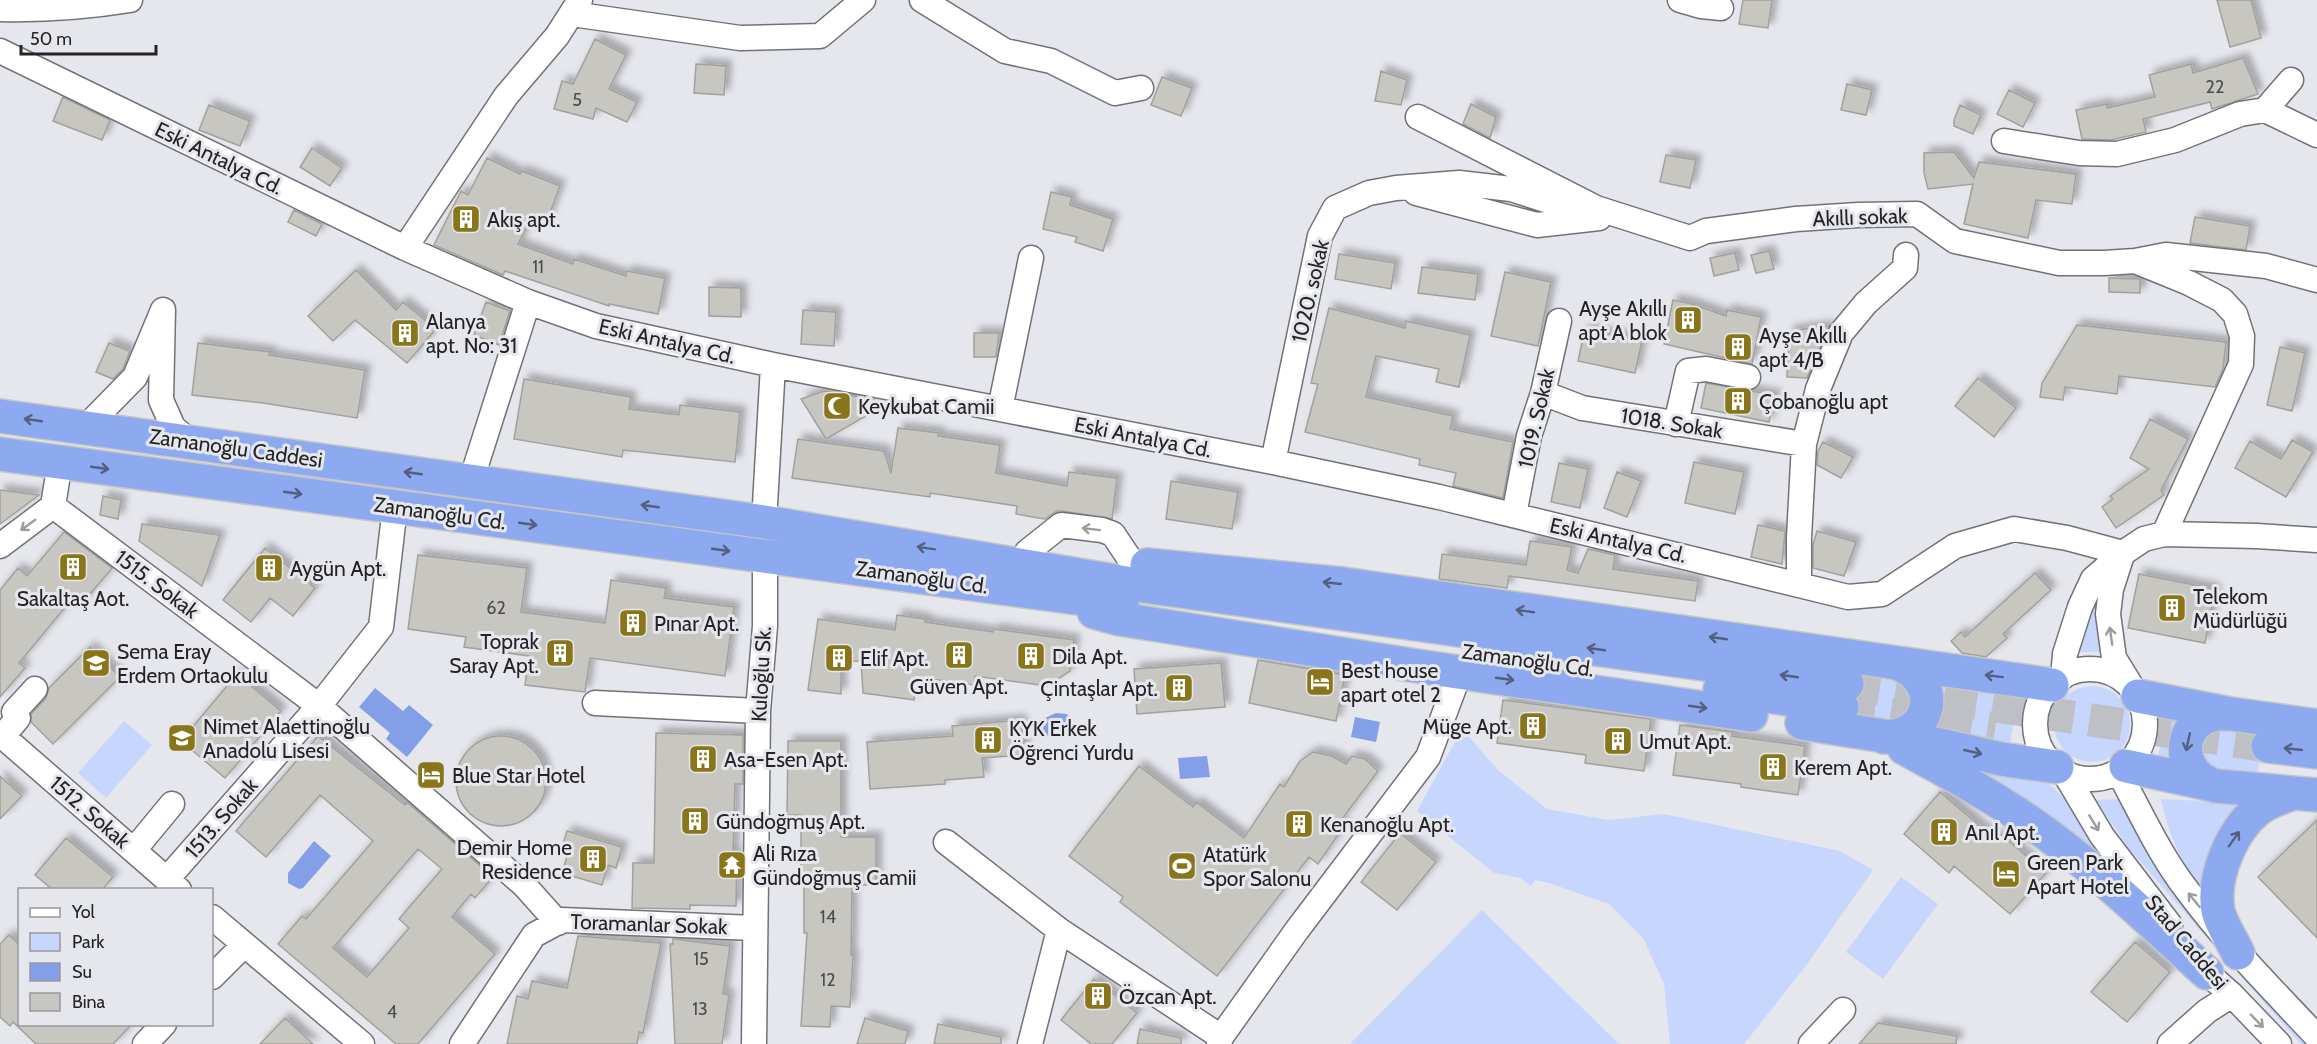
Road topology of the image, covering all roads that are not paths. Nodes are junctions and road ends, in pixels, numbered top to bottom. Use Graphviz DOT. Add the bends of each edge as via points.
graph roads {
  1 [pos="130,0"];
  2 [pos="863,0"];
  3 [pos="922,0"];
  4 [pos="1680,0"];
  5 [pos="576,7"];
  6 [pos="1721,8"];
  7 [pos="0,9"];
  8 [pos="0,51"];
  9 [pos="2291,80"];
  10 [pos="1141,88"];
  11 [pos="2265,110"];
  12 [pos="1418,117"];
  13 [pos="2317,135"];
  14 [pos="2004,141"];
  15 [pos="1606,212"];
  16 [pos="405,248"];
  17 [pos="1906,255"];
  18 [pos="1031,258"];
  19 [pos="2135,261"];
  20 [pos="2317,280"];
  21 [pos="528,302"];
  22 [pos="1559,321"];
  23 [pos="773,365"];
  24 [pos="1748,377"];
  25 [pos="1543,393"];
  26 [pos="1000,409"];
  27 [pos="0,416"];
  28 [pos="1676,424"];
  29 [pos="86,427"];
  30 [pos="190,442"];
  31 [pos="1804,444"];
  32 [pos="0,454"];
  33 [pos="60,462"];
  34 [pos="1273,462"];
  35 [pos="471,481"];
  36 [pos="53,506"];
  37 [pos="395,507"];
  38 [pos="1514,516"];
  39 [pos="764,522"];
  40 [pos="2164,534"];
  41 [pos="2317,540"];
  42 [pos="0,546"];
  43 [pos="2123,553"];
  44 [pos="961,554"];
  45 [pos="765,556"];
  46 [pos="1799,583"];
  47 [pos="993,586"];
  48 [pos="1899,664"];
  49 [pos="1460,672"];
  50 [pos="2057,681"];
  51 [pos="35,689"];
  52 [pos="2135,693"];
  53 [pos="595,703"];
  54 [pos="319,706"];
  55 [pos="758,711"];
  56 [pos="2231,714"];
  57 [pos="2317,726"];
  58 [pos="1,735"];
  59 [pos="1884,737"];
  60 [pos="2317,752"];
  61 [pos="2122,769"];
  62 [pos="2060,770"];
  63 [pos="2217,786"];
  64 [pos="2309,787"];
  65 [pos="172,804"];
  66 [pos="946,842"];
  67 [pos="134,850"];
  68 [pos="173,884"];
  69 [pos="213,918"];
  70 [pos="558,923"];
  71 [pos="754,928"];
  72 [pos="1059,930"];
  73 [pos="244,945"];
  74 [pos="2238,953"];
  75 [pos="2207,973"];
  76 [pos="213,976"];
  77 [pos="2232,995"];
  78 [pos="1844,1010"];
  79 [pos="162,1026"];
  80 [pos="2317,1037"];
  81 [pos="1220,1041"];
  82 [pos="145,1044"];
  83 [pos="362,1044"];
  84 [pos="462,1044"];
  85 [pos="754,1044"];
  86 [pos="1030,1044"];
  87 [pos="1811,1044"];
  88 [pos="2170,1044"];
  89 [pos="2279,1044"];
  1 -- 7 [label="street" via="32,10"];
  2 -- 5 [label="street" via="820,36 740,38"];
  3 -- 10 [label="street" via="1005,51 1051,61 1115,93"];
  4 -- 6 [label="street"];
  5 -- 16 [label="street" via="506,96"];
  8 -- 16 [label="street, Eski Antalya Cd."];
  9 -- 11 [label="street"];
  11 -- 13 [label="street"];
  11 -- 14 [label="street" via="2240,114 2175,141 2117,153 2079,153"];
  12 -- 15 [label="street, Akıllı sokak"];
  15 -- 19 [label="street, Akıllı sokak" via="1690,238 1706,231 1796,219 1917,214 1955,241 2059,263"];
  15 -- 34 [label="street, 1020. sokak" via="1511,189 1459,183 1369,193 1335,208 1320,236"];
  16 -- 21 [label="street, Eski Antalya Cd."];
  17 -- 31 [label="street" via="1905,268 1866,303 1841,333 1818,389"];
  18 -- 26 [label="street"];
  19 -- 20 [label="street, Akıllı sokak" via="2166,255 2266,266"];
  19 -- 40 [label="street" via="2222,300 2235,314 2242,336 2241,364"];
  21 -- 23 [label="street, Eski Antalya Cd." via="596,327"];
  21 -- 35 [label="street"];
  22 -- 25 [label="street, 1019. Sokak"];
  23 -- 26 [label="street, Eski Antalya Cd."];
  23 -- 39 [label="street"];
  24 -- 28 [label="street" via="1706,369 1688,371"];
  25 -- 28 [label="street, 1018. Sokak" via="1582,408"];
  25 -- 38 [label="street, 1019. Sokak"];
  26 -- 34 [label="street, Eski Antalya Cd."];
  29 -- 27 [label="highway, Zamanoğlu Caddesi, one-way"];
  28 -- 31 [label="street, 1018. Sokak"];
  29 -- 30 [label="highway, Zamanoğlu Caddesi"];
  29 -- 30 [label="street" via="135,377 163,310 161,400 173,427"];
  35 -- 30 [label="highway, Zamanoğlu Caddesi, one-way"];
  31 -- 46 [label="street"];
  32 -- 33 [label="highway, Zamanoğlu Cd."];
  33 -- 36 [label="street"];
  33 -- 37 [label="highway, Zamanoğlu Cd., one-way"];
  34 -- 38 [label="street, Eski Antalya Cd."];
  39 -- 35 [label="highway, Zamanoğlu Cd., one-way"];
  36 -- 42 [label="street, one-way"];
  36 -- 54 [label="street, 1515. Sokak"];
  37 -- 45 [label="highway, Zamanoğlu Cd., one-way"];
  37 -- 54 [label="street, 1513. Sokak" via="381,627"];
  38 -- 46 [label="street, Eski Antalya Cd."];
  44 -- 39 [label="highway, Zamanoğlu Cd., one-way"];
  40 -- 41 [label="street"];
  40 -- 43 [label="street" via="2144,539"];
  43 -- 46 [label="street, Eski Antalya Cd." via="2067,538 2014,530 1955,546 1882,594 1848,597"];
  43 -- 50 [label="street" via="2093,579"];
  52 -- 43 [label="street, one-way" via="2114,658 2108,615 2111,589"];
  47 -- 44 [label="highway, Zamanoğlu Cd., one-way" via="1463,651 1845,695"];
  48 -- 44 [label="highway, one-way" via="1342,584 1027,552"];
  45 -- 47 [label="highway, Zamanoğlu Cd."];
  45 -- 55 [label="street, Kuloğlu Sk." via="765,626"];
  47 -- 49 [label="highway" via="1120,619"];
  50 -- 48 [label="highway, one-way"];
  48 -- 59 [label="highway" via="1918,676 1927,696 1926,707 1915,727 1895,737"];
  49 -- 59 [label="highway, one-way"];
  49 -- 81 [label="street" via="1428,757 1297,930"];
  50 -- 52 [label="street" via="2092,669 2121,679"];
  50 -- 62 [label="street" via="2042,697 2035,727 2046,756"];
  51 -- 58 [label="street" via="14,712 18,718"];
  52 -- 56 [label="highway"];
  52 -- 61 [label="street" via="2145,718 2143,741"];
  53 -- 55 [label="street"];
  54 -- 68 [label="street, 1513. Sokak"];
  54 -- 70 [label="street, 1515. Sokak" via="524,885"];
  55 -- 71 [label="street, Kuloğlu Sk."];
  56 -- 57 [label="highway"];
  56 -- 63 [label="highway, one-way" via="2219,713 2198,722 2186,742 2189,766 2200,779"];
  58 -- 67 [label="street, 1512. Sokak"];
  59 -- 62 [label="highway, one-way"];
  59 -- 75 [label="highway" via="1964,780 2034,825 2077,857"];
  60 -- 64 [label="highway, one-way" via="2266,757"];
  61 -- 62 [label="street" via="2091,779"];
  61 -- 63 [label="highway"];
  74 -- 61 [label="street, Stad Caddesi, one-way" via="2186,890 2161,851"];
  62 -- 75 [label="street, Stad Caddesi, one-way" via="2102,836"];
  63 -- 64 [label="highway"];
  74 -- 64 [label="highway, one-way" via="2218,911 2223,858 2232,840 2260,808"];
  65 -- 67 [label="street"];
  66 -- 72 [label="street"];
  67 -- 68 [label="street, 1512. Sokak"];
  69 -- 73 [label="street"];
  70 -- 71 [label="street, Toramanlar Sokak" via="562,920"];
  70 -- 84 [label="street, Toramanlar Sokak" via="534,936"];
  71 -- 85 [label="street, Kuloğlu Sk."];
  72 -- 81 [label="street"];
  72 -- 86 [label="street"];
  73 -- 76 [label="street"];
  73 -- 83 [label="street"];
  74 -- 80 [label="street, Stad Caddesi"];
  75 -- 77 [label="street, Stad Caddesi"];
  77 -- 88 [label="street"];
  77 -- 89 [label="street, Stad Caddesi, one-way"];
  78 -- 87 [label="street"];
  79 -- 82 [label="street"];
}
